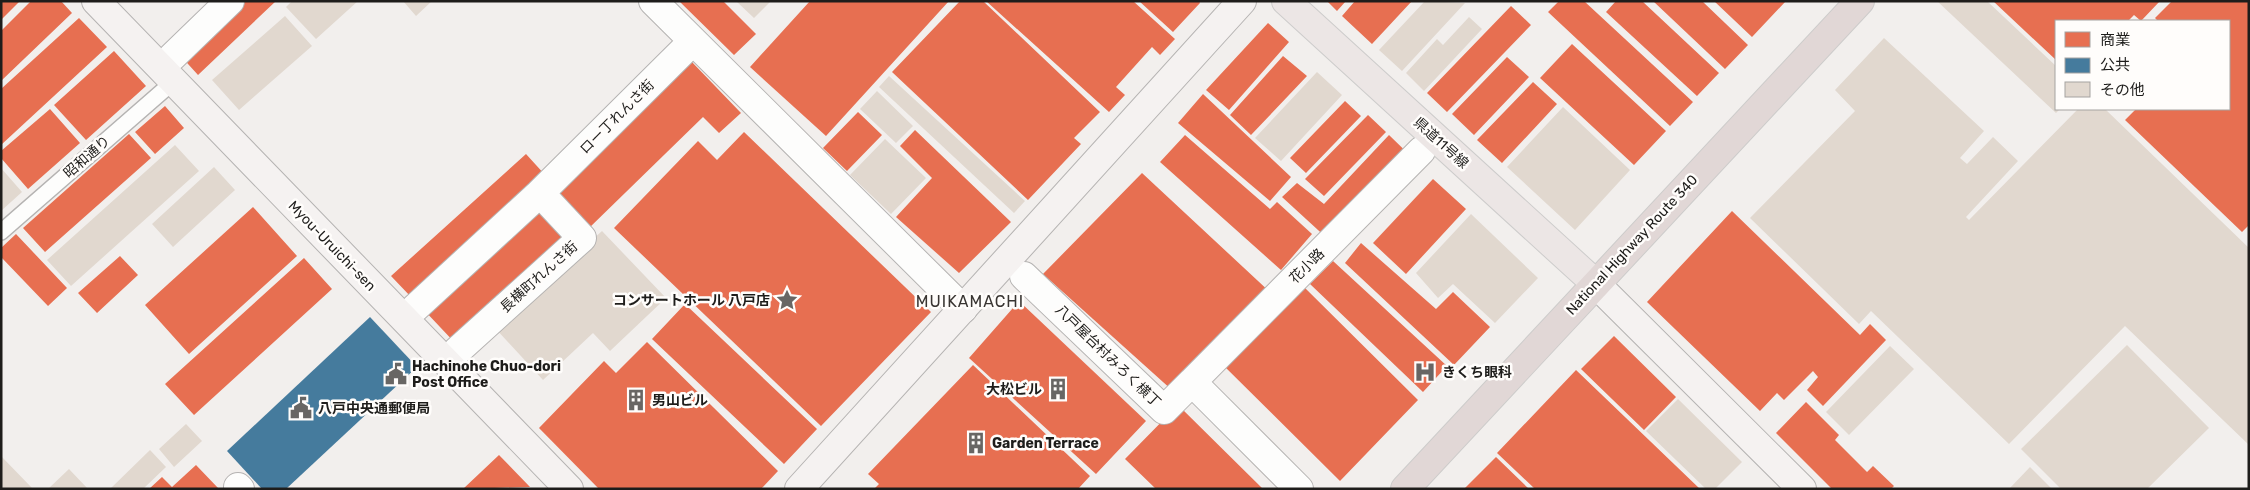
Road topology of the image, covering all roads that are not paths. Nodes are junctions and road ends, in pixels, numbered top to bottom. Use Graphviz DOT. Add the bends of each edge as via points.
graph roads {
  1 [pos="96,1"];
  2 [pos="230,1"];
  3 [pos="653,1"];
  4 [pos="1242,1"];
  5 [pos="1286,1"];
  6 [pos="1860,1"];
  7 [pos="693,41"];
  8 [pos="172,69"];
  9 [pos="1421,151"];
  10 [pos="540,193"];
  11 [pos="1,232"];
  12 [pos="1024,276"];
  13 [pos="1596,284"];
  14 [pos="415,308"];
  15 [pos="963,309"];
  16 [pos="457,351"];
  17 [pos="1192,382"];
  18 [pos="569,489"];
  19 [pos="799,489"];
  20 [pos="1298,489"];
  21 [pos="1405,489"];
  22 [pos="1802,489"];
  1 -- 8 [label="street, Myou-Uruichi-sen"];
  2 -- 8 [label="street"];
  3 -- 7 [label="street"];
  4 -- 15 [label="street"];
  5 -- 13 [label="main road, 県道11号線"];
  6 -- 13 [label="highway, National Highway Route 340"];
  7 -- 10 [label="street, ロー丁れんさ街"];
  7 -- 15 [label="street"];
  8 -- 11 [label="lane, 昭和通り"];
  8 -- 18 [label="street, Myou-Uruichi-sen"];
  9 -- 17 [label="street, 花小路"];
  10 -- 14 [label="street"];
  10 -- 16 [label="street, 長横町れんさ街" via="582,238"];
  12 -- 17 [label="street, 八戸屋台村みろく横丁" via="1164,410"];
  13 -- 21 [label="highway, National Highway Route 340"];
  13 -- 22 [label="street"];
  15 -- 19 [label="street"];
  17 -- 20 [label="street"];
}
